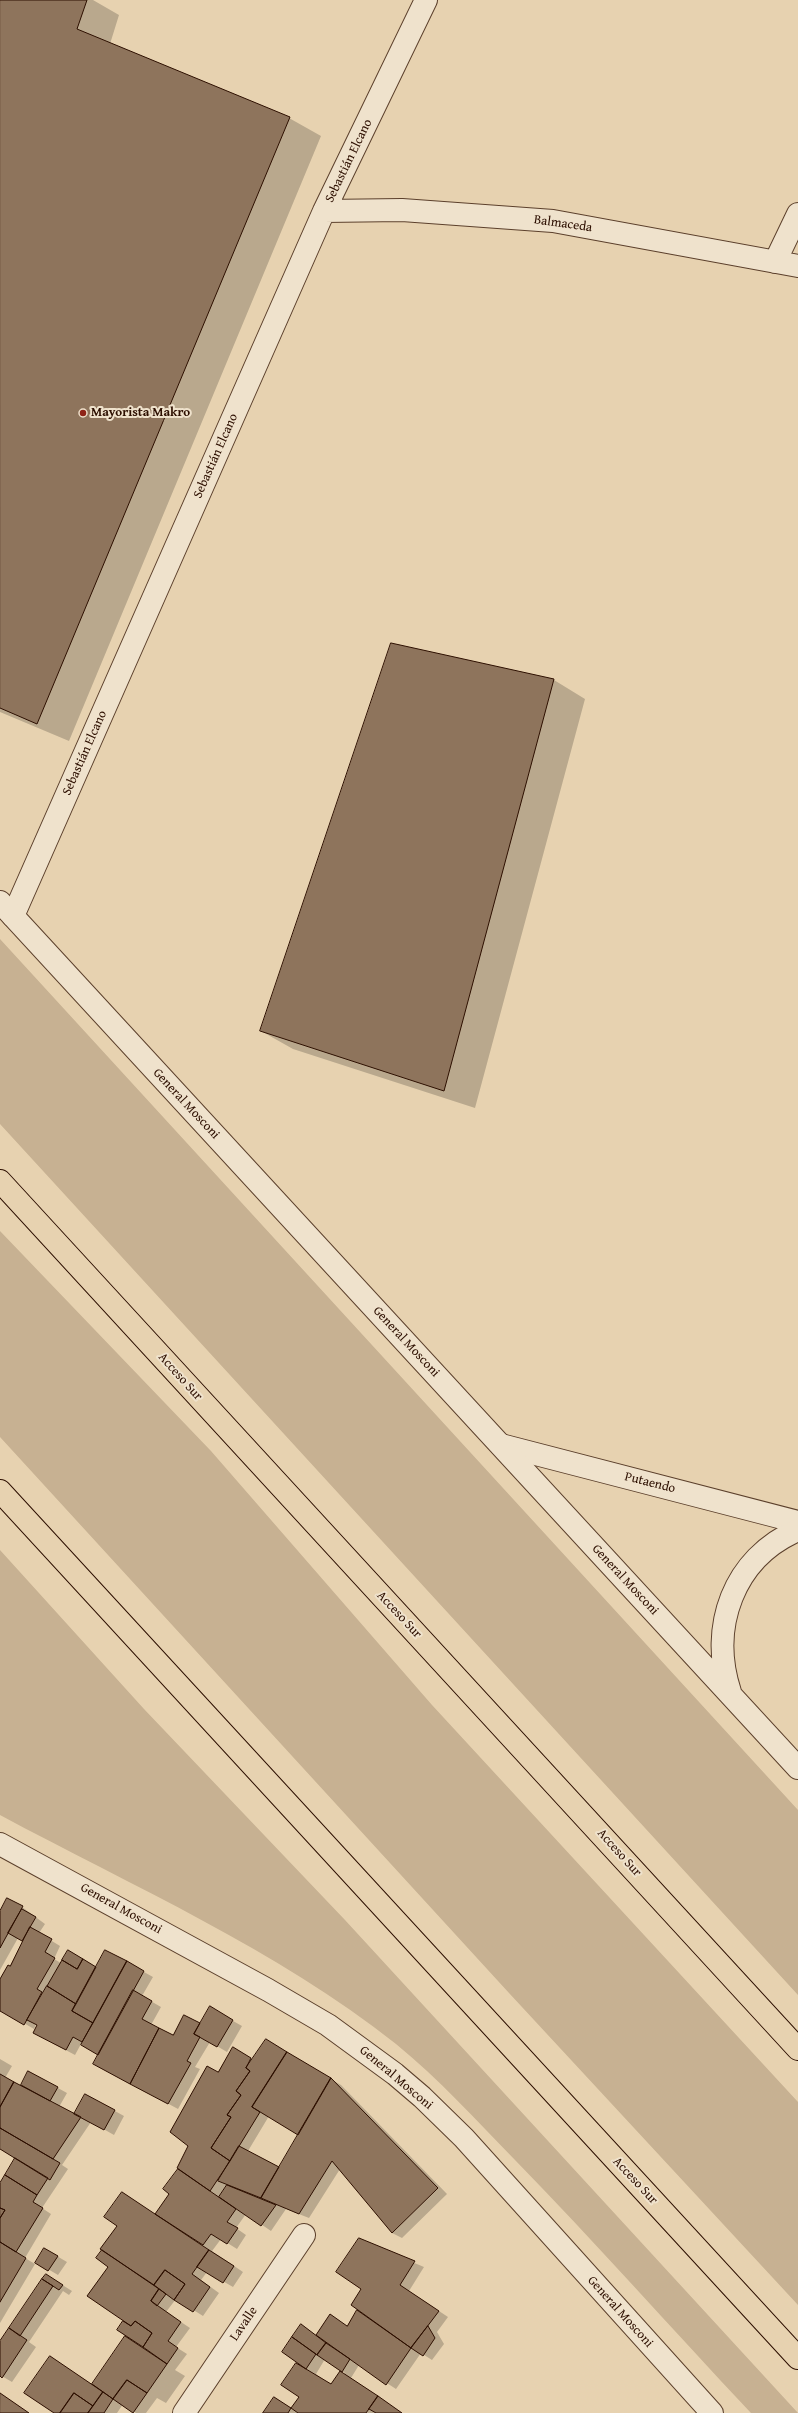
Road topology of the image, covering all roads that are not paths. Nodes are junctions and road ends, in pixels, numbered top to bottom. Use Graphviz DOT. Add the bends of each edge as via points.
graph roads {
  1 [pos="426,0"];
  2 [pos="324,211"];
  3 [pos="798,214"];
  4 [pos="775,262"];
  5 [pos="798,266"];
  6 [pos="6,909"];
  7 [pos="0,1181"];
  8 [pos="501,1445"];
  9 [pos="0,1491"];
  10 [pos="798,1522"];
  11 [pos="798,1530"];
  12 [pos="731,1695"];
  13 [pos="798,1768"];
  14 [pos="0,1844"];
  15 [pos="798,2049"];
  16 [pos="304,2235"];
  17 [pos="798,2358"];
  18 [pos="184,2413"];
  19 [pos="712,2413"];
  1 -- 2 [label="street, Sebastián Elcano"];
  2 -- 4 [label="street, Balmaceda" via="402,210 553,220"];
  2 -- 6 [label="street, Sebastián Elcano"];
  3 -- 4 [label="street"];
  4 -- 5 [label="street, Balmaceda"];
  6 -- 8 [label="street, General Mosconi"];
  7 -- 15 [label="highway, Acceso Sur"];
  8 -- 10 [label="street, Putaendo"];
  8 -- 12 [label="street, General Mosconi"];
  9 -- 17 [label="highway, Acceso Sur"];
  11 -- 12 [label="street" via="769,1547 752,1563 739,1582 729,1604 723,1626 721,1649 724,1673"];
  12 -- 13 [label="street, General Mosconi"];
  14 -- 19 [label="street, General Mosconi" via="268,1990 338,2032 395,2074 464,2138"];
  16 -- 18 [label="street, Lavalle"];
}
